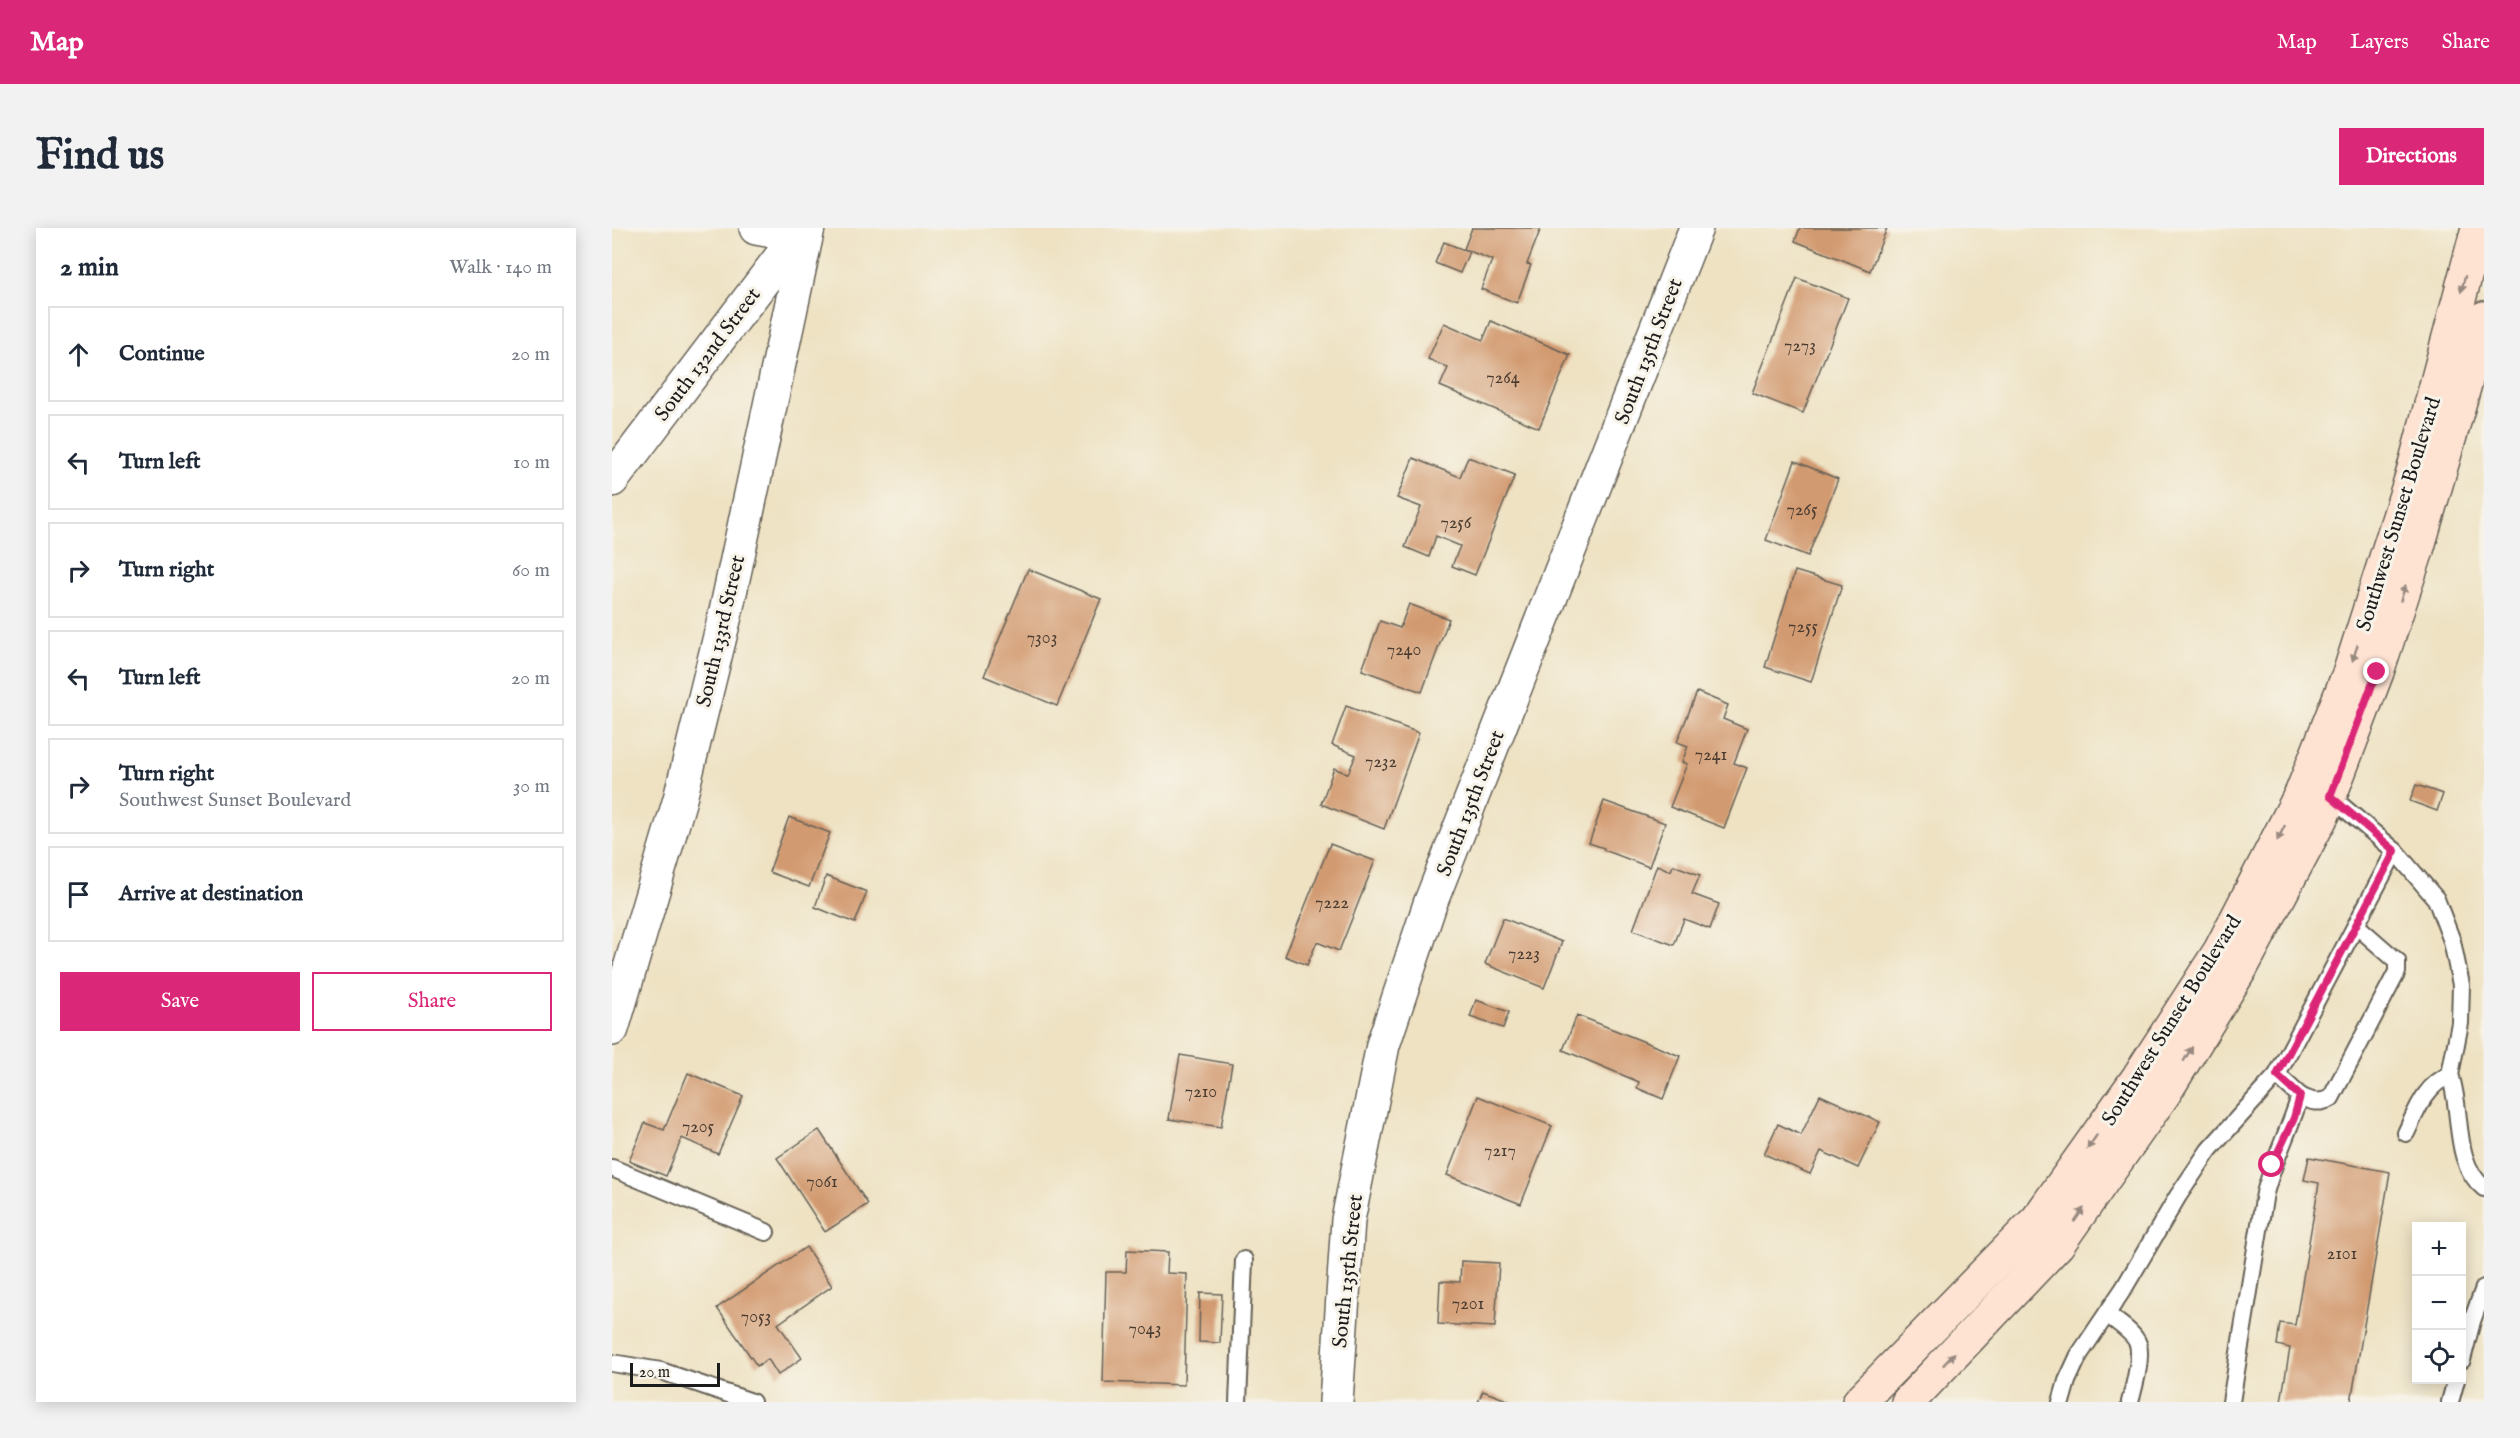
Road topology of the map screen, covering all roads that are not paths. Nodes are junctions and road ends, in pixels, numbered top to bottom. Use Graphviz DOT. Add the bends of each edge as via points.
graph roads {
  1 [pos="756,228"];
  2 [pos="786,228"];
  3 [pos="803,228"];
  4 [pos="808,228"];
  5 [pos="1696,228"];
  6 [pos="2478,228"];
  7 [pos="2484,318"];
  8 [pos="612,480"];
  9 [pos="2330,796"];
  10 [pos="2395,851"];
  11 [pos="2356,926"];
  12 [pos="612,1029"];
  13 [pos="2277,1075"];
  14 [pos="2450,1075"];
  15 [pos="2300,1096"];
  16 [pos="2406,1133"];
  17 [pos="612,1168"];
  18 [pos="2484,1188"];
  19 [pos="766,1232"];
  20 [pos="1244,1260"];
  21 [pos="2484,1288"];
  22 [pos="2107,1314"];
  23 [pos="2466,1344"];
  24 [pos="612,1362"];
  25 [pos="2455,1384"];
  26 [pos="752,1402"];
  27 [pos="1238,1402"];
  28 [pos="1336,1402"];
  29 [pos="1859,1402"];
  30 [pos="1908,1402"];
  31 [pos="2061,1402"];
  32 [pos="2130,1402"];
  33 [pos="2231,1402"];
  34 [pos="2450,1402"];
  1 -- 2 [label="street"];
  3 -- 8 [label="street, South 132nd Street"];
  4 -- 12 [label="street, South 133rd Street" via="725,616 680,799"];
  5 -- 28 [label="street, South 135th Street" via="1437,885 1383,1046 1348,1220"];
  6 -- 29 [label="main road, Southwest Sunset Boulevard, one-way" via="2412,476 2350,671 2302,792 2220,951 2138,1078 2038,1219"];
  9 -- 7 [label="main road, Southwest Sunset Boulevard, one-way" via="2417,550"];
  9 -- 10 [label="lane"];
  30 -- 9 [label="main road, Southwest Sunset Boulevard, one-way" via="2058,1244 2165,1092 2241,968"];
  10 -- 11 [label="lane"];
  10 -- 14 [label="lane" via="2436,900 2452,941 2461,985 2460,1023"];
  11 -- 13 [label="lane"];
  11 -- 15 [label="lane" via="2397,961 2397,972 2331,1098 2313,1102"];
  13 -- 15 [label="lane"];
  13 -- 22 [label="lane" via="2209,1150"];
  14 -- 16 [label="lane" via="2437,1081 2422,1100"];
  14 -- 18 [label="lane" via="2468,1170"];
  15 -- 33 [label="lane" via="2265,1193"];
  17 -- 19 [label="lane"];
  20 -- 27 [label="lane"];
  21 -- 23 [label="lane"];
  22 -- 31 [label="lane" via="2079,1354"];
  22 -- 32 [label="lane" via="2138,1344"];
  24 -- 26 [label="lane" via="661,1371"];
  25 -- 34 [label="lane"];
}
